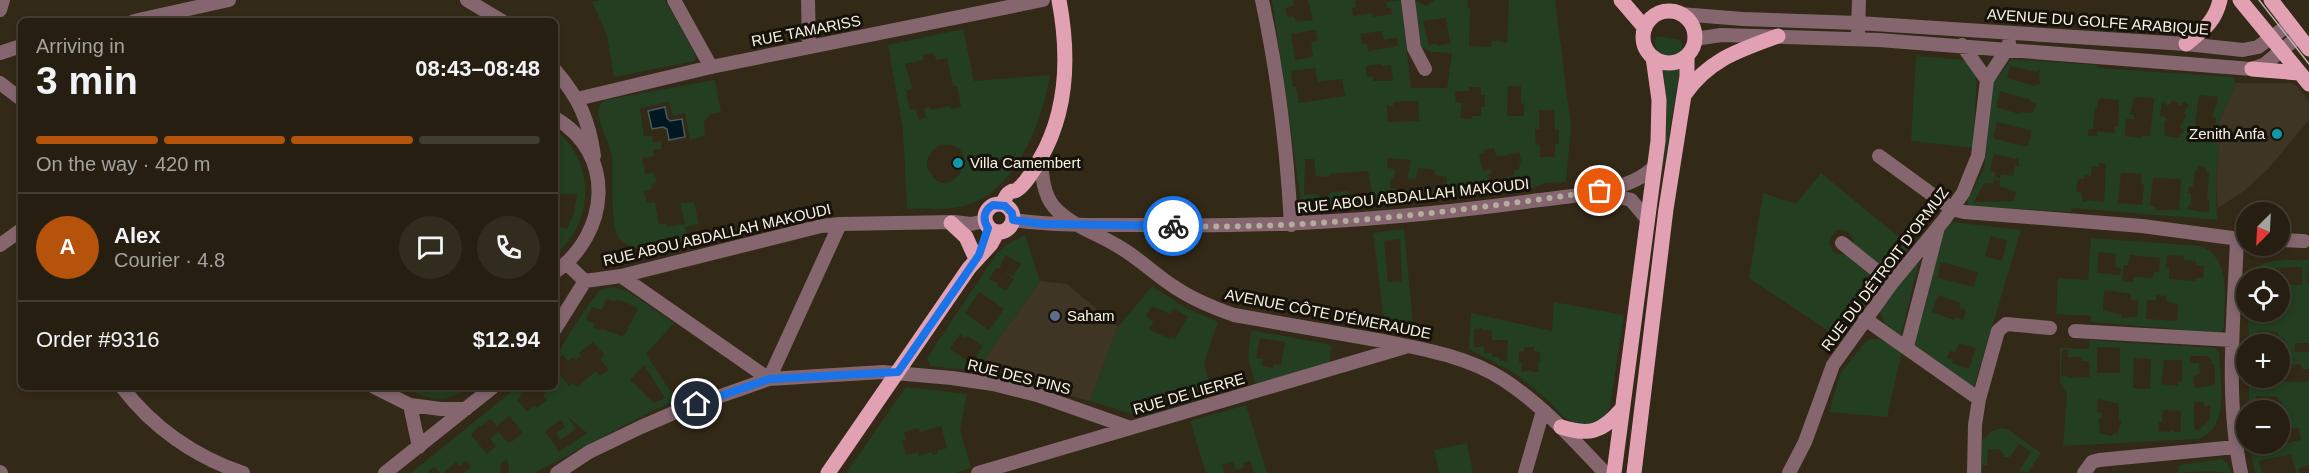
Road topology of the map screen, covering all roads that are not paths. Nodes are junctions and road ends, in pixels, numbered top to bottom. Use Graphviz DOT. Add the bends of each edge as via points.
graph roads {
  1 [pos="3,0"];
  2 [pos="229,0"];
  3 [pos="467,0"];
  4 [pos="674,0"];
  5 [pos="808,0"];
  6 [pos="1043,0"];
  7 [pos="1059,0"];
  8 [pos="1262,0"];
  9 [pos="1408,0"];
  10 [pos="1621,0"];
  11 [pos="1659,0"];
  12 [pos="1858,0"];
  13 [pos="2220,0"];
  14 [pos="2240,0"];
  15 [pos="2271,0"];
  16 [pos="0,10"];
  17 [pos="1678,13"];
  18 [pos="148,18"];
  19 [pos="497,18"];
  20 [pos="1858,23"];
  21 [pos="1645,28"];
  22 [pos="2295,30"];
  23 [pos="2011,34"];
  24 [pos="1778,36"];
  25 [pos="1695,39"];
  26 [pos="1857,39"];
  27 [pos="2277,43"];
  28 [pos="2186,44"];
  29 [pos="1962,45"];
  30 [pos="18,47"];
  31 [pos="809,47"];
  32 [pos="2007,49"];
  33 [pos="2309,49"];
  34 [pos="0,52"];
  35 [pos="1687,56"];
  36 [pos="1653,57"];
  37 [pos="711,67"];
  38 [pos="1425,69"];
  39 [pos="2252,69"];
  40 [pos="558,74"];
  41 [pos="2304,78"];
  42 [pos="1987,80"];
  43 [pos="0,83"];
  44 [pos="1683,96"];
  45 [pos="18,97"];
  46 [pos="577,99"];
  47 [pos="558,120"];
  48 [pos="1879,156"];
  49 [pos="1041,159"];
  50 [pos="1654,167"];
  51 [pos="596,170"];
  52 [pos="1600,191"];
  53 [pos="1953,209"];
  54 [pos="1008,211"];
  55 [pos="1647,219"];
  56 [pos="953,223"];
  57 [pos="840,224"];
  58 [pos="989,224"];
  59 [pos="1079,225"];
  60 [pos="1292,225"];
  61 [pos="1937,229"];
  62 [pos="18,232"];
  63 [pos="2236,238"];
  64 [pos="2290,240"];
  65 [pos="2304,241"];
  66 [pos="1842,243"];
  67 [pos="0,245"];
  68 [pos="2240,256"];
  69 [pos="978,257"];
  70 [pos="567,264"];
  71 [pos="558,270"];
  72 [pos="621,276"];
  73 [pos="585,281"];
  74 [pos="1892,283"];
  75 [pos="1865,319"];
  76 [pos="558,324"];
  77 [pos="2050,328"];
  78 [pos="2075,331"];
  79 [pos="2232,340"];
  80 [pos="1410,346"];
  81 [pos="1907,346"];
  82 [pos="898,372"];
  83 [pos="769,379"];
  84 [pos="124,390"];
  85 [pos="380,390"];
  86 [pos="489,390"];
  87 [pos="1980,399"];
  88 [pos="410,405"];
  89 [pos="466,409"];
  90 [pos="1621,410"];
  91 [pos="1543,411"];
  92 [pos="1561,427"];
  93 [pos="1131,428"];
  94 [pos="419,447"];
  95 [pos="2236,447"];
  96 [pos="2237,454"];
  97 [pos="2088,468"];
  98 [pos="243,473"];
  99 [pos="385,473"];
  100 [pos="557,473"];
  101 [pos="828,473"];
  102 [pos="978,473"];
  103 [pos="1525,473"];
  104 [pos="1605,473"];
  105 [pos="1614,473"];
  106 [pos="1634,473"];
  107 [pos="1789,473"];
  108 [pos="1974,473"];
  109 [pos="2241,473"];
  1 -- 16 [label="street"];
  2 -- 18 [label="street"];
  3 -- 19 [label="street"];
  4 -- 37 [label="street"];
  5 -- 31 [label="street"];
  6 -- 31 [label="street, RUE TAMARISS"];
  7 -- 49 [label="main road" via="1065,34 1065,78"];
  8 -- 60 [label="street" via="1285,136"];
  9 -- 38 [label="street" via="1414,48"];
  10 -- 21 [label="main road"];
  11 -- 17 [label="main road"];
  12 -- 20 [label="street"];
  13 -- 28 [label="main road" via="2213,21"];
  14 -- 27 [label="main road"];
  15 -- 22 [label="main road"];
  17 -- 20 [label="street, AVENUE DU GOLFE ARABIQUE"];
  17 -- 21 [label="main road" via="1657,14"];
  17 -- 25 [label="main road" via="1693,27"];
  20 -- 23 [label="street, AVENUE DU GOLFE ARABIQUE"];
  20 -- 26 [label="street"];
  21 -- 36 [label="main road" via="1644,41"];
  22 -- 27 [label="street, AVENUE DU GOLFE ARABIQUE"];
  22 -- 33 [label="main road"];
  23 -- 28 [label="street, AVENUE DU GOLFE ARABIQUE"];
  23 -- 32 [label="street, RUE DU DÉTROIT D'ORMUZ"];
  24 -- 25 [label="street" via="1721,35"];
  24 -- 26 [label="street"];
  24 -- 44 [label="main road" via="1714,64 1702,72"];
  25 -- 35 [label="main road"];
  26 -- 29 [label="street"];
  27 -- 28 [label="street, AVENUE DU GOLFE ARABIQUE" via="2254,49"];
  27 -- 39 [label="street, AVENUE DU GOLFE ARABIQUE" via="2265,64"];
  27 -- 41 [label="main road"];
  29 -- 32 [label="street"];
  29 -- 42 [label="street"];
  30 -- 34 [label="street"];
  31 -- 37 [label="street, RUE TAMARISS"];
  32 -- 39 [label="street"];
  32 -- 42 [label="street, RUE DU DÉTROIT D'ORMUZ"];
  35 -- 36 [label="main road" via="1670,63"];
  35 -- 44 [label="main road"];
  36 -- 50 [label="main road" via="1659,120"];
  37 -- 46 [label="street, RUE TAMARISS"];
  39 -- 41 [label="main road"];
  40 -- 46 [label="street"];
  42 -- 53 [label="street, RUE DU DÉTROIT D'ORMUZ" via="1977,162"];
  43 -- 45 [label="street"];
  44 -- 106 [label="main road"];
  46 -- 51 [label="street" via="589,128"];
  47 -- 51 [label="street" via="579,138"];
  48 -- 53 [label="street"];
  49 -- 54 [label="main road" via="1018,190 1009,193"];
  49 -- 59 [label="street, AVENUE CÔTE D'ÉMERAUDE" via="1048,199 1063,216"];
  50 -- 52 [label="street, RUE ABOU ABDALLAH MAKOUDI" via="1639,179"];
  50 -- 55 [label="main road"];
  51 -- 70 [label="street" via="598,198 594,222 579,252"];
  52 -- 55 [label="street, RUE ABOU ABDALLAH MAKOUDI" via="1630,200"];
  52 -- 60 [label="street, RUE ABOU ABDALLAH MAKOUDI" via="1459,210"];
  53 -- 61 [label="street, RUE DU DÉTROIT D'ORMUZ"];
  53 -- 63 [label="street"];
  54 -- 58 [label="main road" via="993,205"];
  54 -- 58 [label="main road" via="1010,228"];
  54 -- 59 [label="street, RUE ABOU ABDALLAH MAKOUDI" via="1043,224"];
  55 -- 90 [label="main road"];
  56 -- 57 [label="street, RUE ABOU ABDALLAH MAKOUDI"];
  56 -- 58 [label="street, RUE ABOU ABDALLAH MAKOUDI" via="958,218"];
  56 -- 69 [label="main road"];
  57 -- 72 [label="street, RUE ABOU ABDALLAH MAKOUDI" via="763,239"];
  57 -- 83 [label="street"];
  58 -- 69 [label="main road"];
  59 -- 60 [label="street, RUE ABOU ABDALLAH MAKOUDI"];
  59 -- 80 [label="street, AVENUE CÔTE D'ÉMERAUDE" via="1124,250 1184,294 1212,307 1249,318"];
  61 -- 74 [label="street, RUE DU DÉTROIT D'ORMUZ"];
  61 -- 81 [label="street"];
  62 -- 67 [label="street"];
  64 -- 65 [label="street"];
  66 -- 74 [label="street"];
  68 -- 79 [label="street"];
  69 -- 82 [label="main road"];
  70 -- 71 [label="street"];
  70 -- 73 [label="street, RUE ABOU ABDALLAH MAKOUDI"];
  72 -- 73 [label="street, RUE ABOU ABDALLAH MAKOUDI"];
  72 -- 83 [label="street"];
  73 -- 76 [label="street"];
  74 -- 75 [label="street, RUE DU DÉTROIT D'ORMUZ"];
  75 -- 81 [label="street"];
  75 -- 107 [label="street, RUE DU DÉTROIT D'ORMUZ" via="1833,364 1805,442"];
  77 -- 87 [label="street" via="2006,324 1998,331"];
  78 -- 79 [label="street"];
  79 -- 95 [label="street"];
  80 -- 91 [label="street, AVENUE CÔTE D'ÉMERAUDE" via="1450,356 1489,372"];
  80 -- 93 [label="street, RUE DE LIERRE"];
  81 -- 87 [label="street"];
  82 -- 83 [label="street, RUE DES PINS"];
  82 -- 93 [label="street, RUE DES PINS" via="993,384 1057,401"];
  82 -- 101 [label="main road"];
  83 -- 100 [label="street, RUE DES PINS" via="659,419 589,452"];
  84 -- 98 [label="street" via="170,435 212,461"];
  85 -- 88 [label="street"];
  86 -- 89 [label="street"];
  87 -- 108 [label="street"];
  88 -- 89 [label="street"];
  88 -- 94 [label="street"];
  89 -- 94 [label="street"];
  90 -- 92 [label="main road" via="1596,430 1583,432"];
  90 -- 105 [label="main road"];
  91 -- 92 [label="street, AVENUE CÔTE D'ÉMERAUDE"];
  91 -- 103 [label="street"];
  92 -- 104 [label="street, AVENUE CÔTE D'ÉMERAUDE"];
  93 -- 102 [label="street, RUE DE LIERRE"];
  94 -- 99 [label="street"];
  95 -- 97 [label="street"];
  96 -- 109 [label="street"];
}
